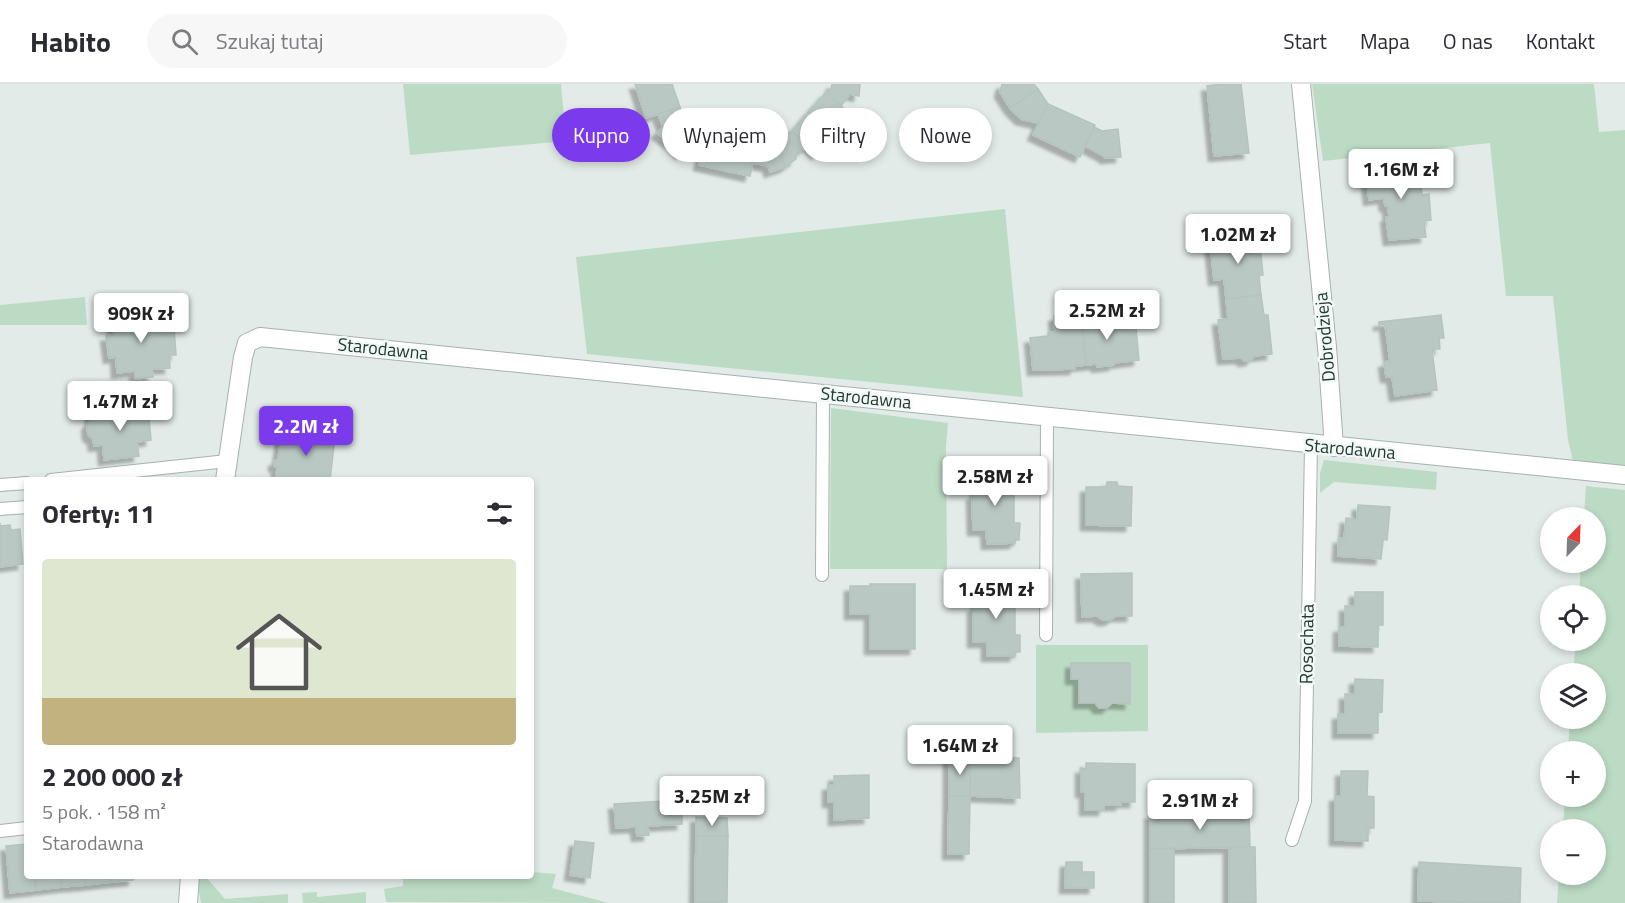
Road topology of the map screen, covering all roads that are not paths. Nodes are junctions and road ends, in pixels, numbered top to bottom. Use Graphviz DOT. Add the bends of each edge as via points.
graph roads {
  1 [pos="1301,84"];
  2 [pos="823,393"];
  3 [pos="1047,416"];
  4 [pos="1311,445"];
  5 [pos="1334,447"];
  6 [pos="228,461"];
  7 [pos="1625,475"];
  8 [pos="79,477"];
  9 [pos="225,477"];
  10 [pos="24,483"];
  11 [pos="0,485"];
  12 [pos="24,507"];
  13 [pos="0,509"];
  14 [pos="822,575"];
  15 [pos="1046,635"];
  16 [pos="24,828"];
  17 [pos="0,831"];
  18 [pos="1292,840"];
  19 [pos="190,879"];
  20 [pos="188,903"];
  1 -- 5 [label="street, Dobrodzieja"];
  2 -- 3 [label="street, Starodawna"];
  2 -- 6 [label="street, Starodawna" via="260,337 247,343 243,357"];
  2 -- 14 [label="lane"];
  3 -- 4 [label="street, Starodawna"];
  3 -- 15 [label="lane"];
  4 -- 5 [label="street, Starodawna"];
  4 -- 18 [label="lane, Rosochata" via="1305,801"];
  5 -- 7 [label="street, Starodawna"];
  6 -- 8 [label="lane"];
  6 -- 9 [label="street, Starodawna"];
  10 -- 11 [label="lane"];
  12 -- 13 [label="lane"];
  16 -- 17 [label="lane"];
  19 -- 20 [label="street"];
}
